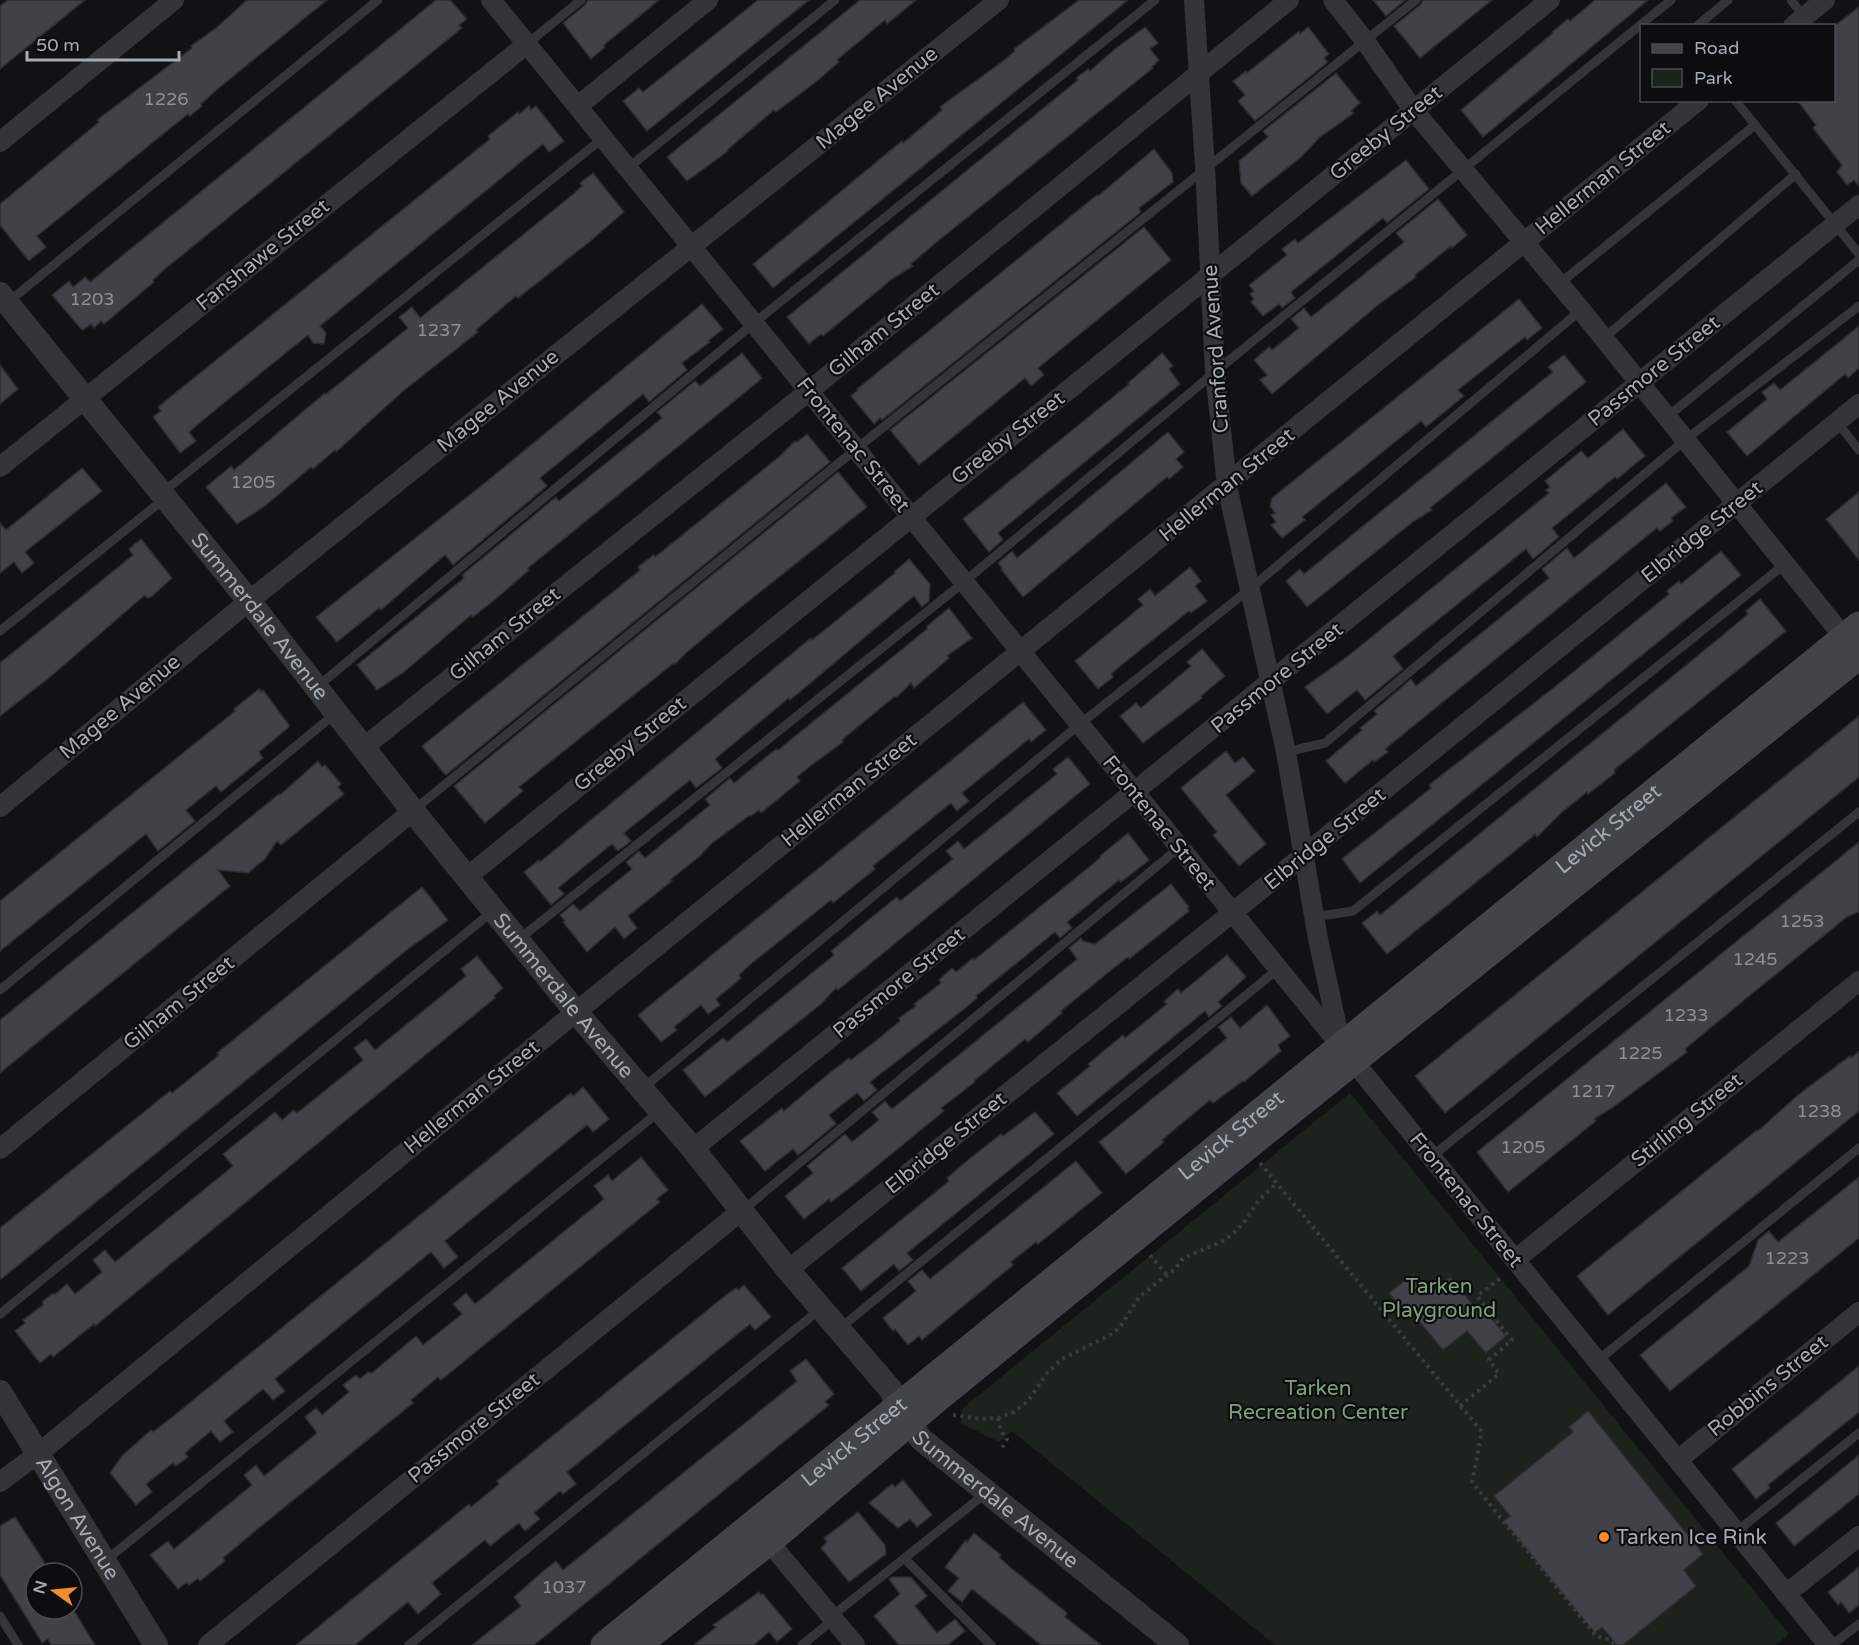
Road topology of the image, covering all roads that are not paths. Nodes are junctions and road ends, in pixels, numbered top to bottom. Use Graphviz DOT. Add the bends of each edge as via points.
graph roads {
  1 [pos="174,0"];
  2 [pos="378,0"];
  3 [pos="491,0"];
  4 [pos="581,0"];
  5 [pos="708,0"];
  6 [pos="836,0"];
  7 [pos="999,0"];
  8 [pos="1155,0"];
  9 [pos="1194,0"];
  10 [pos="1289,0"];
  11 [pos="1333,0"];
  12 [pos="1416,0"];
  13 [pos="1550,0"];
  14 [pos="1671,0"];
  15 [pos="1728,0"];
  16 [pos="1791,0"];
  17 [pos="1825,0"];
  18 [pos="1799,21"];
  19 [pos="1641,24"];
  20 [pos="1699,24"];
  21 [pos="1640,25"];
  22 [pos="1365,41"];
  23 [pos="527,44"];
  24 [pos="1200,75"];
  25 [pos="1698,102"];
  26 [pos="1738,102"];
  27 [pos="578,106"];
  28 [pos="1414,111"];
  29 [pos="1755,124"];
  30 [pos="603,138"];
  31 [pos="0,142"];
  32 [pos="1206,167"];
  33 [pos="628,168"];
  34 [pos="1463,169"];
  35 [pos="1796,174"];
  36 [pos="1859,205"];
  37 [pos="1836,224"];
  38 [pos="1523,242"];
  39 [pos="691,246"];
  40 [pos="1859,254"];
  41 [pos="1859,260"];
  42 [pos="1211,277"];
  43 [pos="1560,284"];
  44 [pos="2,302"];
  45 [pos="1859,306"];
  46 [pos="1581,310"];
  47 [pos="754,323"];
  48 [pos="1604,338"];
  49 [pos="1215,372"];
  50 [pos="1640,382"];
  51 [pos="809,391"];
  52 [pos="84,398"];
  53 [pos="1859,404"];
  54 [pos="1668,417"];
  55 [pos="1837,422"];
  56 [pos="1685,440"];
  57 [pos="856,449"];
  58 [pos="1859,450"];
  59 [pos="0,466"];
  60 [pos="1227,486"];
  61 [pos="163,496"];
  62 [pos="1737,505"];
  63 [pos="910,516"];
  64 [pos="1785,564"];
  65 [pos="964,582"];
  66 [pos="1251,588"];
  67 [pos="249,601"];
  68 [pos="0,631"];
  69 [pos="1855,643"];
  70 [pos="1020,651"];
  71 [pos="1272,682"];
  72 [pos="317,687"];
  73 [pos="336,712"];
  74 [pos="1080,724"];
  75 [pos="364,747"];
  76 [pos="1286,752"];
  77 [pos="1135,793"];
  78 [pos="0,807"];
  79 [pos="413,811"];
  80 [pos="1859,812"];
  81 [pos="1179,848"];
  82 [pos="1304,855"];
  83 [pos="467,877"];
  84 [pos="494,910"];
  85 [pos="1233,913"];
  86 [pos="1314,917"];
  87 [pos="518,940"];
  88 [pos="1278,969"];
  89 [pos="1859,981"];
  90 [pos="0,990"];
  91 [pos="576,1012"];
  92 [pos="1347,1054"];
  93 [pos="642,1089"];
  94 [pos="660,1111"];
  95 [pos="1859,1148"];
  96 [pos="0,1149"];
  97 [pos="693,1149"];
  98 [pos="1431,1157"];
  99 [pos="741,1211"];
  100 [pos="1515,1260"];
  101 [pos="788,1270"];
  102 [pos="821,1308"];
  103 [pos="1859,1312"];
  104 [pos="0,1314"];
  105 [pos="839,1329"];
  106 [pos="1597,1361"];
  107 [pos="0,1392"];
  108 [pos="904,1414"];
  109 [pos="1859,1433"];
  110 [pos="39,1453"];
  111 [pos="1678,1460"];
  112 [pos="0,1482"];
  113 [pos="988,1492"];
  114 [pos="1736,1532"];
  115 [pos="1859,1536"];
  116 [pos="769,1542"];
  117 [pos="904,1559"];
  118 [pos="104,1562"];
  119 [pos="1786,1594"];
  120 [pos="0,1616"];
  121 [pos="833,1617"];
  122 [pos="1859,1623"];
  123 [pos="1824,1642"];
  124 [pos="18,1645"];
  125 [pos="156,1645"];
  126 [pos="208,1645"];
  127 [pos="409,1645"];
  128 [pos="604,1645"];
  129 [pos="638,1645"];
  130 [pos="802,1645"];
  131 [pos="855,1645"];
  132 [pos="991,1645"];
  133 [pos="1177,1645"];
  1 -- 31 [label="street"];
  2 -- 44 [label="lane"];
  3 -- 23 [label="street, Frontenac Street"];
  4 -- 23 [label="lane"];
  5 -- 27 [label="street"];
  6 -- 33 [label="lane"];
  7 -- 39 [label="street, Magee Avenue"];
  8 -- 47 [label="lane"];
  9 -- 24 [label="street, Cranford Avenue"];
  10 -- 24 [label="street, Gilham Street"];
  11 -- 22 [label="street"];
  12 -- 22 [label="lane"];
  13 -- 28 [label="street, Greeby Street"];
  14 -- 19 [label="lane"];
  15 -- 20 [label="lane"];
  16 -- 18 [label="lane"];
  17 -- 18 [label="street"];
  21 -- 34 [label="lane"];
  22 -- 28 [label="street"];
  22 -- 32 [label="lane"];
  23 -- 27 [label="street, Frontenac Street"];
  23 -- 52 [label="street, Fanshawe Street"];
  24 -- 32 [label="street, Cranford Avenue"];
  24 -- 51 [label="street, Gilham Street"];
  25 -- 38 [label="street, Hellerman Street"];
  26 -- 29 [label="lane"];
  27 -- 30 [label="street, Frontenac Street"];
  28 -- 34 [label="street"];
  28 -- 42 [label="street, Greeby Street"];
  29 -- 35 [label="lane"];
  29 -- 43 [label="lane"];
  30 -- 33 [label="street, Frontenac Street"];
  30 -- 61 [label="lane"];
  32 -- 42 [label="street, Cranford Avenue"];
  32 -- 57 [label="lane"];
  33 -- 39 [label="street, Frontenac Street"];
  34 -- 38 [label="street"];
  34 -- 49 [label="lane"];
  35 -- 37 [label="lane"];
  35 -- 48 [label="lane"];
  36 -- 37 [label="street, Passmore Street"];
  37 -- 40 [label="lane"];
  37 -- 50 [label="street, Passmore Street"];
  38 -- 43 [label="street"];
  38 -- 60 [label="street, Hellerman Street"];
  39 -- 47 [label="street, Frontenac Street"];
  39 -- 67 [label="street, Magee Avenue"];
  41 -- 54 [label="lane"];
  42 -- 49 [label="street, Cranford Avenue"];
  42 -- 63 [label="street, Greeby Street"];
  43 -- 46 [label="street"];
  44 -- 52 [label="street, Summerdale Avenue"];
  45 -- 56 [label="lane"];
  46 -- 48 [label="street"];
  46 -- 66 [label="lane"];
  47 -- 51 [label="street, Frontenac Street"];
  47 -- 72 [label="lane"];
  48 -- 50 [label="street"];
  49 -- 60 [label="street, Cranford Avenue"];
  49 -- 65 [label="lane"];
  50 -- 54 [label="street"];
  50 -- 71 [label="street, Passmore Street"];
  51 -- 57 [label="street, Frontenac Street"];
  51 -- 75 [label="street, Gilham Street"];
  52 -- 59 [label="street, Fanshawe Street"];
  52 -- 61 [label="street, Summerdale Avenue"];
  53 -- 55 [label="street, Elbridge Street"];
  54 -- 56 [label="street"];
  55 -- 58 [label="lane"];
  55 -- 62 [label="street, Elbridge Street"];
  56 -- 62 [label="street"];
  56 -- 76 [label="lane" via="1325,743"];
  57 -- 63 [label="street, Frontenac Street"];
  57 -- 79 [label="lane"];
  60 -- 66 [label="street, Cranford Avenue"];
  60 -- 70 [label="street, Hellerman Street"];
  61 -- 67 [label="street, Summerdale Avenue"];
  61 -- 68 [label="lane"];
  62 -- 64 [label="street"];
  62 -- 82 [label="street, Elbridge Street"];
  63 -- 65 [label="street, Frontenac Street"];
  63 -- 83 [label="street, Greeby Street"];
  64 -- 69 [label="street"];
  64 -- 86 [label="lane" via="1353,910"];
  65 -- 70 [label="street, Frontenac Street"];
  65 -- 87 [label="lane"];
  66 -- 71 [label="street, Cranford Avenue"];
  66 -- 74 [label="lane"];
  67 -- 72 [label="street, Summerdale Avenue"];
  67 -- 78 [label="street, Magee Avenue"];
  69 -- 92 [label="main road, Levick Street"];
  70 -- 74 [label="street, Frontenac Street"];
  70 -- 91 [label="street, Hellerman Street"];
  71 -- 76 [label="street, Cranford Avenue"];
  71 -- 77 [label="street, Passmore Street"];
  72 -- 73 [label="street, Summerdale Avenue"];
  73 -- 75 [label="street, Summerdale Avenue"];
  73 -- 90 [label="lane"];
  74 -- 77 [label="street, Frontenac Street"];
  74 -- 93 [label="lane"];
  75 -- 79 [label="street, Summerdale Avenue"];
  76 -- 82 [label="street, Cranford Avenue"];
  77 -- 81 [label="street, Frontenac Street"];
  77 -- 97 [label="street, Passmore Street"];
  79 -- 83 [label="street, Summerdale Avenue"];
  79 -- 96 [label="street, Gilham Street"];
  80 -- 98 [label="lane"];
  81 -- 85 [label="street, Frontenac Street"];
  81 -- 99 [label="lane"];
  82 -- 85 [label="street, Elbridge Street"];
  82 -- 86 [label="street, Cranford Avenue"];
  83 -- 84 [label="street, Summerdale Avenue"];
  84 -- 87 [label="street, Summerdale Avenue"];
  84 -- 104 [label="lane"];
  85 -- 88 [label="street, Frontenac Street"];
  85 -- 101 [label="street, Elbridge Street"];
  86 -- 92 [label="street, Cranford Avenue"];
  87 -- 91 [label="street, Summerdale Avenue"];
  88 -- 92 [label="street, Frontenac Street"];
  88 -- 105 [label="lane"];
  89 -- 100 [label="street, Stirling Street"];
  91 -- 93 [label="street, Summerdale Avenue"];
  91 -- 110 [label="street, Hellerman Street"];
  92 -- 98 [label="street, Frontenac Street"];
  92 -- 108 [label="main road, Levick Street"];
  93 -- 94 [label="street, Summerdale Avenue"];
  94 -- 97 [label="street, Summerdale Avenue"];
  94 -- 118 [label="lane"];
  95 -- 106 [label="lane"];
  97 -- 99 [label="street, Summerdale Avenue"];
  98 -- 100 [label="street, Frontenac Street"];
  99 -- 101 [label="street, Summerdale Avenue"];
  99 -- 126 [label="street, Passmore Street"];
  100 -- 106 [label="street, Frontenac Street"];
  101 -- 102 [label="street, Summerdale Avenue"];
  102 -- 105 [label="street, Summerdale Avenue"];
  102 -- 127 [label="lane"];
  103 -- 111 [label="street, Robbins Street"];
  105 -- 108 [label="street, Summerdale Avenue" via="891,1390"];
  106 -- 111 [label="street, Frontenac Street"];
  107 -- 110 [label="street, Algon Avenue"];
  108 -- 113 [label="street, Summerdale Avenue" via="921,1438"];
  108 -- 116 [label="main road, Levick Street"];
  108 -- 128 [label="main road, Levick Street"];
  109 -- 114 [label="lane"];
  110 -- 112 [label="street, Hellerman Street"];
  110 -- 118 [label="street, Algon Avenue"];
  111 -- 114 [label="street, Frontenac Street"];
  113 -- 117 [label="lane"];
  113 -- 133 [label="street, Summerdale Avenue"];
  114 -- 119 [label="street, Frontenac Street"];
  115 -- 119 [label="street"];
  116 -- 121 [label="street"];
  116 -- 129 [label="main road, Levick Street"];
  117 -- 121 [label="lane"];
  117 -- 132 [label="lane"];
  118 -- 125 [label="street, Algon Avenue"];
  119 -- 123 [label="street, Frontenac Street"];
  120 -- 124 [label="lane"];
  121 -- 130 [label="lane"];
  121 -- 131 [label="street"];
  122 -- 123 [label="lane"];
}
